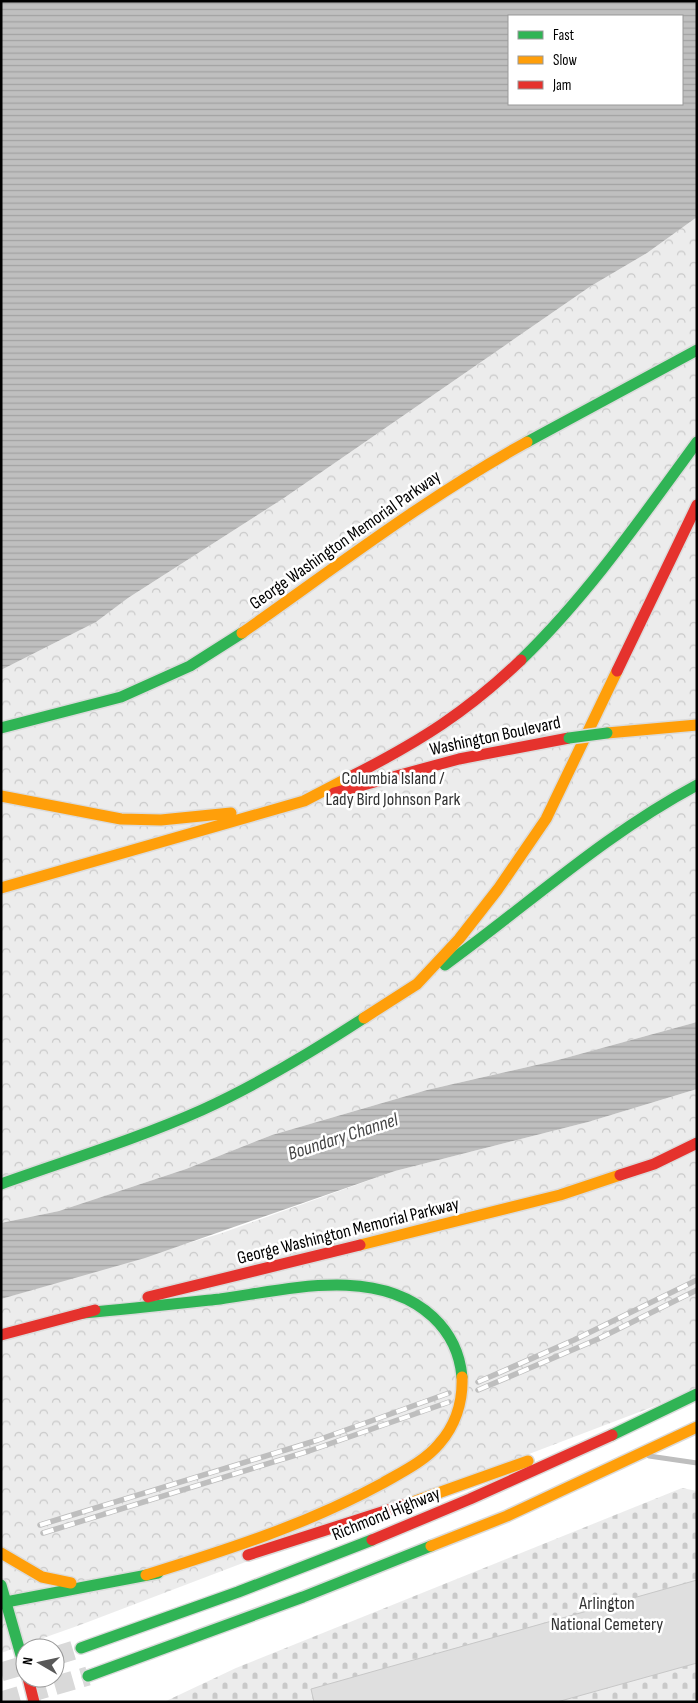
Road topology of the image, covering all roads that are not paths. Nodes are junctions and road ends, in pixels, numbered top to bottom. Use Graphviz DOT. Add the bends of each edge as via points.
graph roads {
  1 [pos="697,350"];
  2 [pos="697,442"];
  3 [pos="697,505"];
  4 [pos="697,725"];
  5 [pos="1,728"];
  6 [pos="697,785"];
  7 [pos="1,796"];
  8 [pos="304,801"];
  9 [pos="272,810"];
  10 [pos="1,888"];
  11 [pos="417,984"];
  12 [pos="697,1142"];
  13 [pos="697,1154"];
  14 [pos="654,1164"];
  15 [pos="1,1184"];
  16 [pos="83,1313"];
  17 [pos="1,1335"];
  18 [pos="697,1394"];
  19 [pos="645,1420"];
  20 [pos="697,1427"];
  21 [pos="638,1454"];
  22 [pos="697,1463"];
  23 [pos="1,1554"];
  24 [pos="146,1575"];
  25 [pos="97,1584"];
  26 [pos="1,1585"];
  27 [pos="6,1602"];
  28 [pos="16,1638"];
  29 [pos="81,1648"];
  30 [pos="88,1676"];
  31 [pos="30,1688"];
  32 [pos="34,1702"];
  1 -- 5 [label="main road, George Washington Memorial Parkway" via="485,465 190,666 121,697"];
  2 -- 8 [label="main road" via="584,593 504,677 417,742"];
  3 -- 11 [label="main road" via="546,819 459,939"];
  4 -- 8 [label="main road, Washington Boulevard, bridge" via="607,732 459,759"];
  6 -- 11 [label="main road" via="624,826 467,950"];
  7 -- 9 [label="main road" via="139,820"];
  8 -- 9 [label="main road"];
  9 -- 10 [label="main road"];
  11 -- 15 [label="main road" via="303,1058 201,1110"];
  12 -- 14 [label="main road, George Washington Memorial Parkway"];
  13 -- 14 [label="main road"];
  14 -- 16 [label="main road, George Washington Memorial Parkway" via="501,1212"];
  16 -- 17 [label="main road, George Washington Memorial Parkway"];
  16 -- 24 [label="main road" via="319,1287 366,1288 406,1298 431,1314 452,1340 460,1366 462,1390 451,1427 436,1448 416,1463 350,1502 295,1526"];
  18 -- 19 [label="main road, Richmond Highway"];
  19 -- 24 [label="main road" via="281,1546 221,1562"];
  19 -- 29 [label="main road, Richmond Highway" via="540,1469 302,1568"];
  20 -- 21 [label="main road"];
  21 -- 22 [label="lane"];
  21 -- 30 [label="main road" via="507,1516 304,1597"];
  23 -- 25 [label="main road" via="40,1578 60,1583"];
  24 -- 25 [label="main road"];
  25 -- 27 [label="main road"];
  26 -- 27 [label="main road"];
  27 -- 28 [label="main road"];
  31 -- 32 [label="main road"];
}
